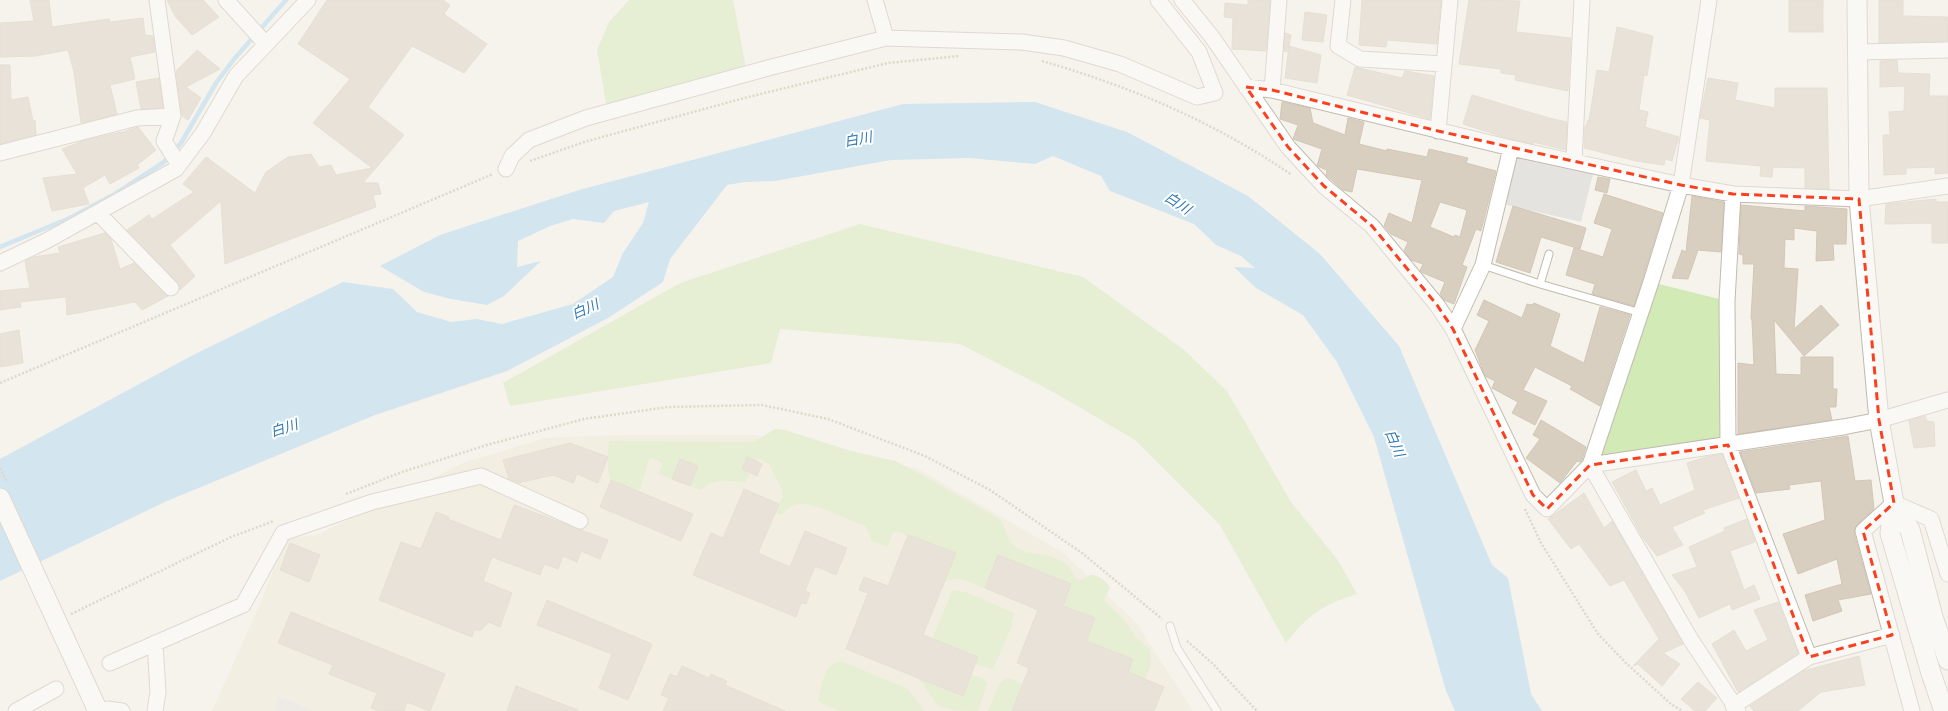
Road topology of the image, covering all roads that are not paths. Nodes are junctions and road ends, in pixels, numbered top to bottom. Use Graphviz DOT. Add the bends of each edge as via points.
graph roads {
  1 [pos="157,0"];
  2 [pos="226,0"];
  3 [pos="308,0"];
  4 [pos="876,0"];
  5 [pos="1158,0"];
  6 [pos="1182,0"];
  7 [pos="1279,0"];
  8 [pos="1343,0"];
  9 [pos="1450,0"];
  10 [pos="1582,0"];
  11 [pos="1709,0"];
  12 [pos="1857,0"];
  13 [pos="886,38"];
  14 [pos="266,44"];
  15 [pos="1948,50"];
  16 [pos="1857,52"];
  17 [pos="1444,64"];
  18 [pos="1246,87"];
  19 [pos="1272,90"];
  20 [pos="173,116"];
  21 [pos="1438,131"];
  22 [pos="1511,148"];
  23 [pos="0,153"];
  24 [pos="1574,161"];
  25 [pos="179,165"];
  26 [pos="506,169"];
  27 [pos="1681,185"];
  28 [pos="1948,186"];
  29 [pos="1733,194"];
  30 [pos="1859,199"];
  31 [pos="98,213"];
  32 [pos="1549,254"];
  33 [pos="0,263"];
  34 [pos="1483,265"];
  35 [pos="1540,284"];
  36 [pos="171,288"];
  37 [pos="1641,313"];
  38 [pos="1453,329"];
  39 [pos="1948,400"];
  40 [pos="1879,420"];
  41 [pos="1728,445"];
  42 [pos="1590,465"];
  43 [pos="0,498"];
  44 [pos="1894,503"];
  45 [pos="580,521"];
  46 [pos="1948,574"];
  47 [pos="1170,626"];
  48 [pos="1892,635"];
  49 [pos="155,643"];
  50 [pos="1809,657"];
  51 [pos="1948,660"];
  52 [pos="110,663"];
  53 [pos="56,690"];
  54 [pos="1735,708"];
  55 [pos="16,711"];
  56 [pos="98,711"];
  57 [pos="122,711"];
  58 [pos="156,711"];
  59 [pos="1217,711"];
  60 [pos="1912,711"];
  61 [pos="1944,711"];
  1 -- 20 [label="street"];
  2 -- 14 [label="street"];
  3 -- 14 [label="street"];
  4 -- 13 [label="street"];
  5 -- 13 [label="street" via="1199,52 1215,93 1197,96 1120,64 1064,48 1022,42"];
  6 -- 18 [label="street" via="1212,37"];
  7 -- 19 [label="street"];
  8 -- 17 [label="street" via="1338,46 1360,59"];
  9 -- 17 [label="street"];
  10 -- 24 [label="street"];
  11 -- 27 [label="street"];
  12 -- 16 [label="street"];
  13 -- 26 [label="street" via="586,118 529,140 512,156"];
  14 -- 25 [label="street" via="236,76 203,133"];
  15 -- 16 [label="street"];
  16 -- 30 [label="street"];
  17 -- 21 [label="street"];
  18 -- 19 [label="street"];
  18 -- 38 [label="street" via="1288,147 1324,186 1372,226 1437,305"];
  19 -- 21 [label="street"];
  20 -- 23 [label="street" via="137,118"];
  20 -- 25 [label="street" via="164,141"];
  21 -- 22 [label="street"];
  22 -- 24 [label="street"];
  22 -- 34 [label="street"];
  24 -- 27 [label="street"];
  25 -- 31 [label="street"];
  27 -- 29 [label="street"];
  27 -- 37 [label="street"];
  28 -- 30 [label="street"];
  29 -- 30 [label="street"];
  29 -- 41 [label="street" via="1727,301"];
  30 -- 40 [label="street"];
  31 -- 33 [label="street"];
  31 -- 36 [label="street"];
  32 -- 35 [label="lane"];
  34 -- 35 [label="lane"];
  34 -- 38 [label="street"];
  35 -- 37 [label="lane"];
  37 -- 42 [label="street"];
  38 -- 42 [label="street" via="1533,495 1547,509"];
  39 -- 40 [label="street"];
  40 -- 41 [label="street"];
  40 -- 44 [label="street"];
  41 -- 42 [label="street"];
  41 -- 50 [label="street"];
  42 -- 54 [label="street" via="1691,640"];
  43 -- 56 [label="street"];
  44 -- 46 [label="street" via="1931,519"];
  44 -- 48 [label="street" via="1863,530"];
  44 -- 51 [label="street" via="1910,530 1933,617"];
  44 -- 61 [label="street" via="1890,533"];
  45 -- 49 [label="street" via="481,476 372,502 283,533 243,605"];
  47 -- 59 [label="lane" via="1178,648"];
  48 -- 50 [label="street"];
  48 -- 60 [label="street"];
  49 -- 52 [label="street"];
  49 -- 58 [label="street" via="158,692"];
  50 -- 54 [label="street"];
  53 -- 55 [label="street"];
  56 -- 57 [label="street"];
}
